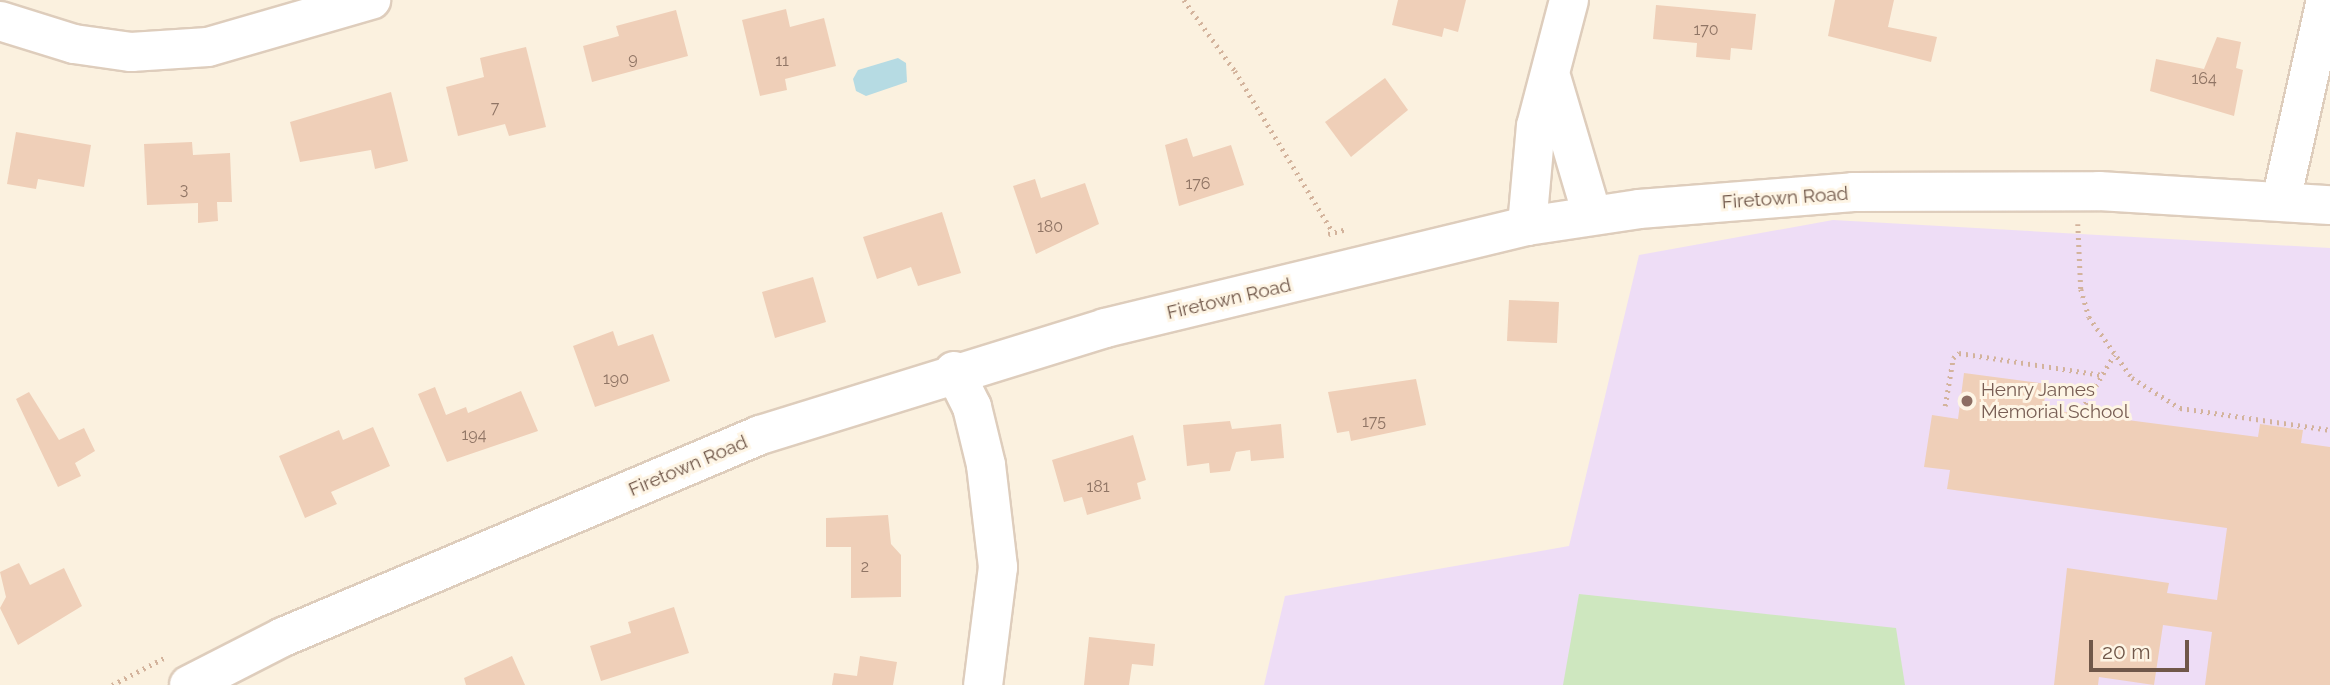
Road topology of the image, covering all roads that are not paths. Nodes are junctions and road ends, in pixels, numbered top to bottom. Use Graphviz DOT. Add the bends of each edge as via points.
graph roads {
  1 [pos="371,0"];
  2 [pos="1569,0"];
  3 [pos="2326,0"];
  4 [pos="0,22"];
  5 [pos="1552,80"];
  6 [pos="2281,201"];
  7 [pos="2330,205"];
  8 [pos="1592,215"];
  9 [pos="1527,226"];
  10 [pos="954,371"];
  11 [pos="180,670"];
  12 [pos="983,685"];
  1 -- 4 [label="street" via="208,47 131,52 74,44"];
  2 -- 5 [label="street"];
  3 -- 6 [label="street"];
  5 -- 8 [label="street"];
  5 -- 9 [label="street" via="1536,125"];
  6 -- 7 [label="street, Firetown Road"];
  6 -- 8 [label="street, Firetown Road" via="2099,191 1853,192"];
  8 -- 9 [label="street, Firetown Road"];
  9 -- 10 [label="street, Firetown Road" via="1105,328"];
  10 -- 11 [label="street, Firetown Road" via="760,435 283,637"];
  10 -- 12 [label="street" via="972,407 986,465 998,567"];
}
